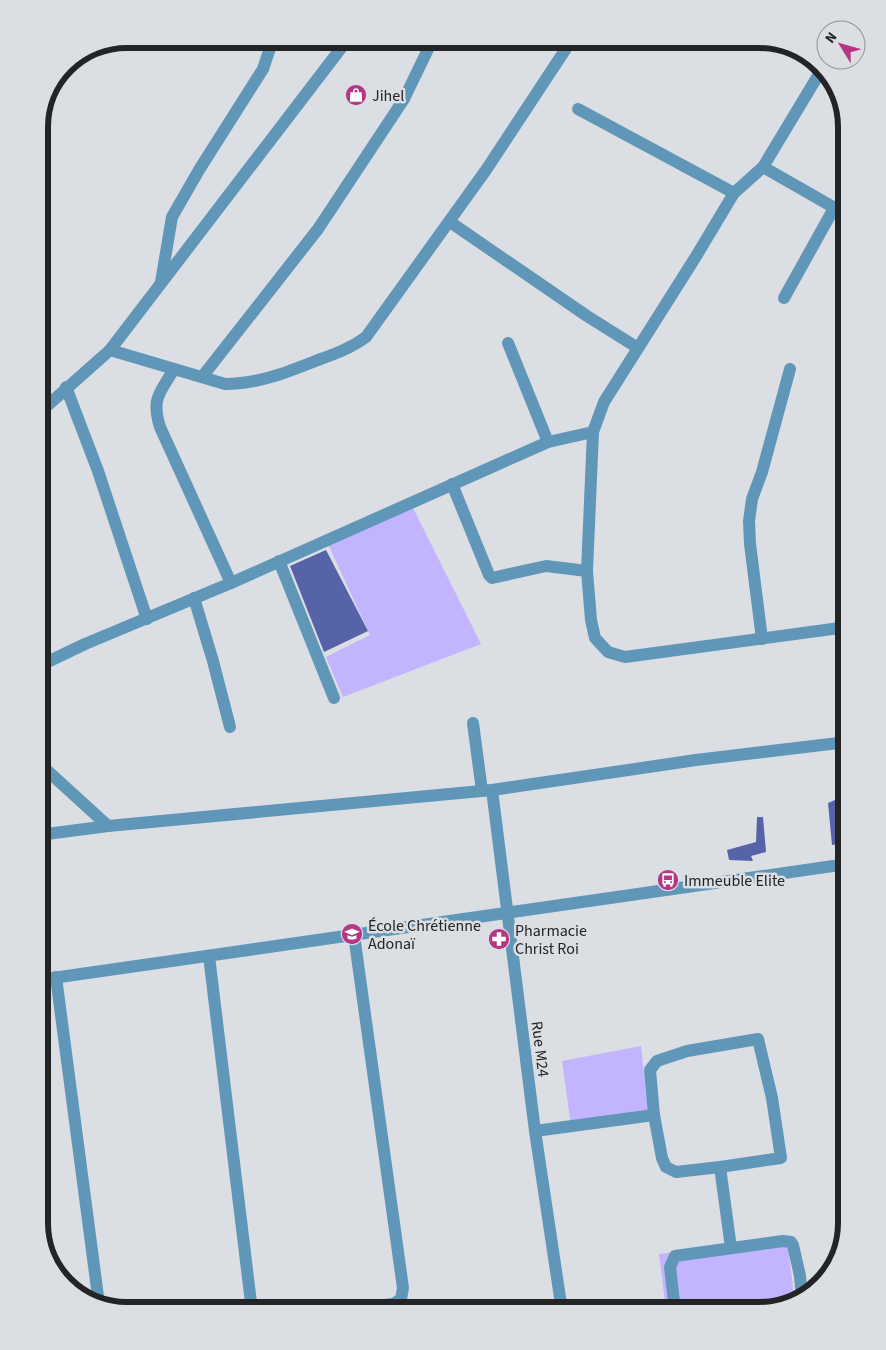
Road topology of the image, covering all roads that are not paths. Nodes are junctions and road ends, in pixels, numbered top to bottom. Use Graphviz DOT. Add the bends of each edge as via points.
graph roads {
  1 [pos="270,48"];
  2 [pos="341,48"];
  3 [pos="429,48"];
  4 [pos="566,48"];
  5 [pos="819,75"];
  6 [pos="578,109"];
  7 [pos="763,167"];
  8 [pos="734,194"];
  9 [pos="450,222"];
  10 [pos="160,284"];
  11 [pos="784,298"];
  12 [pos="508,343"];
  13 [pos="638,348"];
  14 [pos="110,350"];
  15 [pos="174,369"];
  16 [pos="790,369"];
  17 [pos="202,377"];
  18 [pos="66,388"];
  19 [pos="48,404"];
  20 [pos="593,432"];
  21 [pos="548,442"];
  22 [pos="452,484"];
  23 [pos="279,561"];
  24 [pos="586,571"];
  25 [pos="231,583"];
  26 [pos="194,598"];
  27 [pos="147,619"];
  28 [pos="838,628"];
  29 [pos="762,639"];
  30 [pos="48,662"];
  31 [pos="334,698"];
  32 [pos="473,722"];
  33 [pos="230,727"];
  34 [pos="838,743"];
  35 [pos="47,771"];
  36 [pos="487,790"];
  37 [pos="108,826"];
  38 [pos="47,834"];
  39 [pos="838,865"];
  40 [pos="507,913"];
  41 [pos="354,935"];
  42 [pos="209,956"];
  43 [pos="56,977"];
  44 [pos="47,979"];
  45 [pos="654,1115"];
  46 [pos="536,1131"];
  47 [pos="720,1168"];
  48 [pos="731,1248"];
  49 [pos="801,1290"];
  50 [pos="98,1297"];
  51 [pos="251,1302"];
  52 [pos="396,1302"];
  53 [pos="561,1302"];
  54 [pos="674,1302"];
  1 -- 10 [label="street" via="263,69 172,218"];
  2 -- 10 [label="street"];
  3 -- 17 [label="street" via="404,99 318,229"];
  4 -- 9 [label="street"];
  5 -- 7 [label="street"];
  6 -- 8 [label="street"];
  7 -- 8 [label="street"];
  7 -- 11 [label="street" via="833,207"];
  8 -- 13 [label="street"];
  9 -- 13 [label="street"];
  9 -- 17 [label="street" via="366,337 352,347 285,373 243,384 225,384"];
  10 -- 14 [label="street"];
  12 -- 21 [label="street"];
  13 -- 20 [label="street" via="604,402"];
  14 -- 15 [label="street"];
  14 -- 18 [label="street"];
  15 -- 17 [label="street"];
  15 -- 25 [label="street" via="156,400 156,414"];
  16 -- 29 [label="street" via="752,500 749,521"];
  18 -- 19 [label="street"];
  18 -- 27 [label="street" via="98,471"];
  20 -- 21 [label="street"];
  20 -- 24 [label="street"];
  21 -- 22 [label="street"];
  22 -- 23 [label="street"];
  22 -- 24 [label="street" via="492,578 546,566"];
  23 -- 25 [label="street"];
  23 -- 31 [label="street"];
  24 -- 29 [label="street" via="595,638 608,652 625,657"];
  25 -- 26 [label="street"];
  26 -- 27 [label="street"];
  26 -- 33 [label="street"];
  27 -- 30 [label="street"];
  28 -- 29 [label="street"];
  32 -- 36 [label="street, Rue M24"];
  34 -- 36 [label="street"];
  35 -- 37 [label="street"];
  36 -- 37 [label="street"];
  36 -- 40 [label="street, Rue M24"];
  37 -- 38 [label="street"];
  39 -- 40 [label="street"];
  40 -- 41 [label="street"];
  40 -- 46 [label="street, Rue M24"];
  41 -- 42 [label="street"];
  41 -- 52 [label="street" via="403,1288 401,1299"];
  42 -- 43 [label="street"];
  42 -- 51 [label="street"];
  43 -- 44 [label="street"];
  43 -- 50 [label="street"];
  45 -- 46 [label="street"];
  45 -- 47 [label="street" via="666,1167 676,1172"];
  45 -- 47 [label="street" via="650,1070 657,1061 687,1051 758,1039 782,1156 780,1159"];
  46 -- 53 [label="street, Rue M24"];
  47 -- 48 [label="street"];
  48 -- 49 [label="street" via="791,1242"];
  48 -- 54 [label="street" via="675,1256 670,1267"];
}
